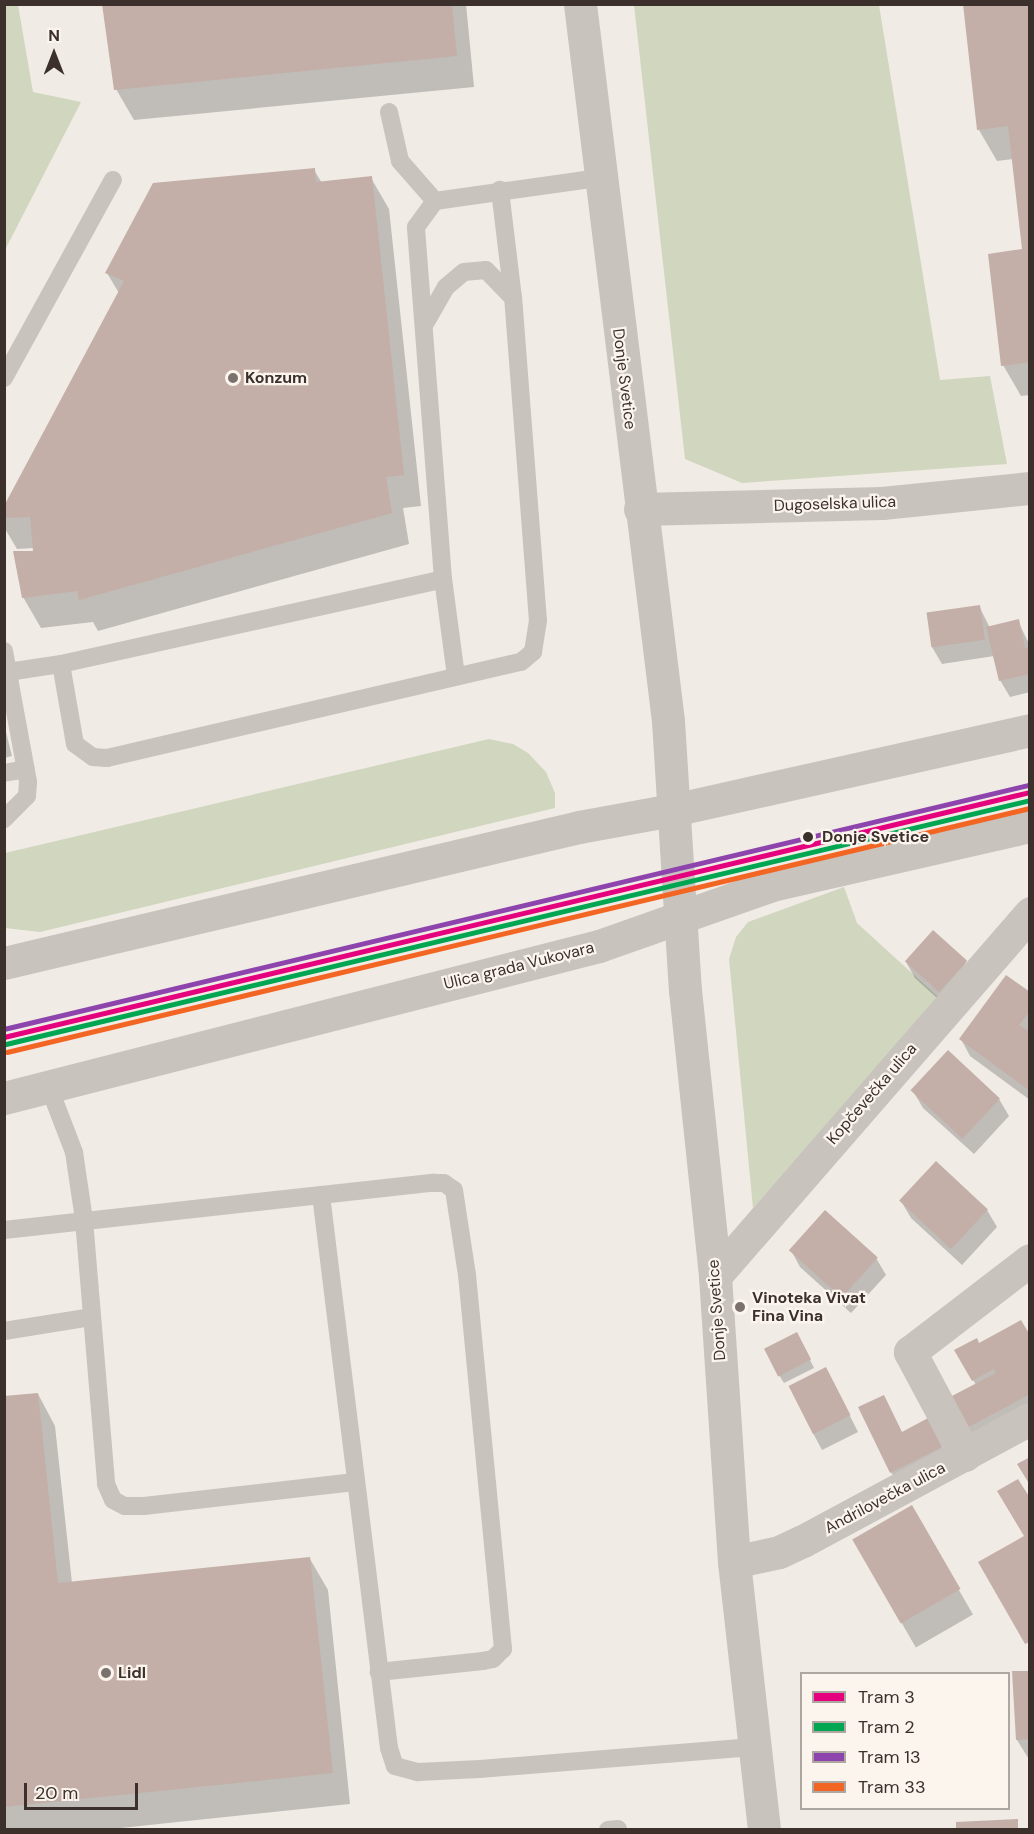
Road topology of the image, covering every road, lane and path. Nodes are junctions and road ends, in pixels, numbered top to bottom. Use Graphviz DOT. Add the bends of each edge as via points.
graph roads {
  1 [pos="580,4"];
  2 [pos="388,112"];
  3 [pos="599,178"];
  4 [pos="113,180"];
  5 [pos="500,190"];
  6 [pos="435,201"];
  7 [pos="513,298"];
  8 [pos="426,322"];
  9 [pos="4,378"];
  10 [pos="1029,488"];
  11 [pos="640,509"];
  12 [pos="443,579"];
  13 [pos="4,651"];
  14 [pos="62,664"];
  15 [pos="8,672"];
  16 [pos="456,676"];
  17 [pos="1029,730"];
  18 [pos="26,768"];
  19 [pos="4,773"];
  20 [pos="673,810"];
  21 [pos="4,819"];
  22 [pos="1029,826"];
  23 [pos="1029,913"];
  24 [pos="682,918"];
  25 [pos="12,958"];
  26 [pos="50,1087"];
  27 [pos="4,1098"];
  28 [pos="321,1195"];
  29 [pos="84,1220"];
  30 [pos="4,1230"];
  31 [pos="1029,1260"];
  32 [pos="715,1275"];
  33 [pos="91,1317"];
  34 [pos="4,1331"];
  35 [pos="1029,1419"];
  36 [pos="965,1455"];
  37 [pos="355,1482"];
  38 [pos="734,1562"];
  39 [pos="379,1672"];
  40 [pos="753,1747"];
  41 [pos="618,1829"];
  42 [pos="608,1830"];
  43 [pos="764,1830"];
  1 -- 3 [label="street, Donje Svetice"];
  2 -- 6 [label="lane" via="400,161"];
  3 -- 5 [label="lane"];
  3 -- 11 [label="street, Donje Svetice"];
  4 -- 9 [label="lane"];
  5 -- 6 [label="lane"];
  5 -- 7 [label="lane"];
  6 -- 8 [label="lane" via="416,227"];
  7 -- 8 [label="lane" via="486,270 464,272 446,287"];
  7 -- 16 [label="lane" via="538,640 533,652 521,662"];
  8 -- 12 [label="lane"];
  10 -- 11 [label="street, Dugoselska ulica" via="882,503"];
  11 -- 20 [label="street, Donje Svetice" via="668,721"];
  12 -- 14 [label="lane"];
  12 -- 16 [label="lane"];
  13 -- 15 [label="lane"];
  14 -- 15 [label="lane"];
  14 -- 16 [label="lane" via="75,744 93,757 107,758"];
  15 -- 18 [label="lane"];
  17 -- 20 [label="street"];
  18 -- 19 [label="lane"];
  18 -- 21 [label="lane" via="27,796"];
  20 -- 24 [label="street, Donje Svetice"];
  20 -- 25 [label="street" via="579,827"];
  22 -- 24 [label="street, Ulica grada Vukovara" via="772,885"];
  23 -- 32 [label="street, Kopčevečka ulica"];
  24 -- 26 [label="street, Ulica grada Vukovara" via="599,946"];
  24 -- 32 [label="street, Donje Svetice" via="685,990"];
  26 -- 27 [label="street, Ulica grada Vukovara"];
  26 -- 29 [label="lane" via="74,1152"];
  28 -- 29 [label="lane"];
  28 -- 37 [label="lane"];
  28 -- 39 [label="lane" via="444,1184 454,1191 459,1208 504,1649 493,1659 483,1661"];
  29 -- 30 [label="lane"];
  29 -- 33 [label="lane"];
  31 -- 36 [label="street" via="910,1352"];
  32 -- 38 [label="street, Donje Svetice"];
  33 -- 34 [label="lane"];
  33 -- 37 [label="lane" via="106,1484 113,1500 125,1506 144,1506"];
  35 -- 36 [label="street, Andrilovečka ulica"];
  36 -- 38 [label="street, Andrilovečka ulica" via="804,1541 779,1552"];
  37 -- 39 [label="lane"];
  38 -- 40 [label="street, Donje Svetice"];
  39 -- 40 [label="lane" via="388,1748 395,1766 402,1769 480,1768"];
  40 -- 43 [label="street, Donje Svetice"];
  41 -- 42 [label="lane"];
}
